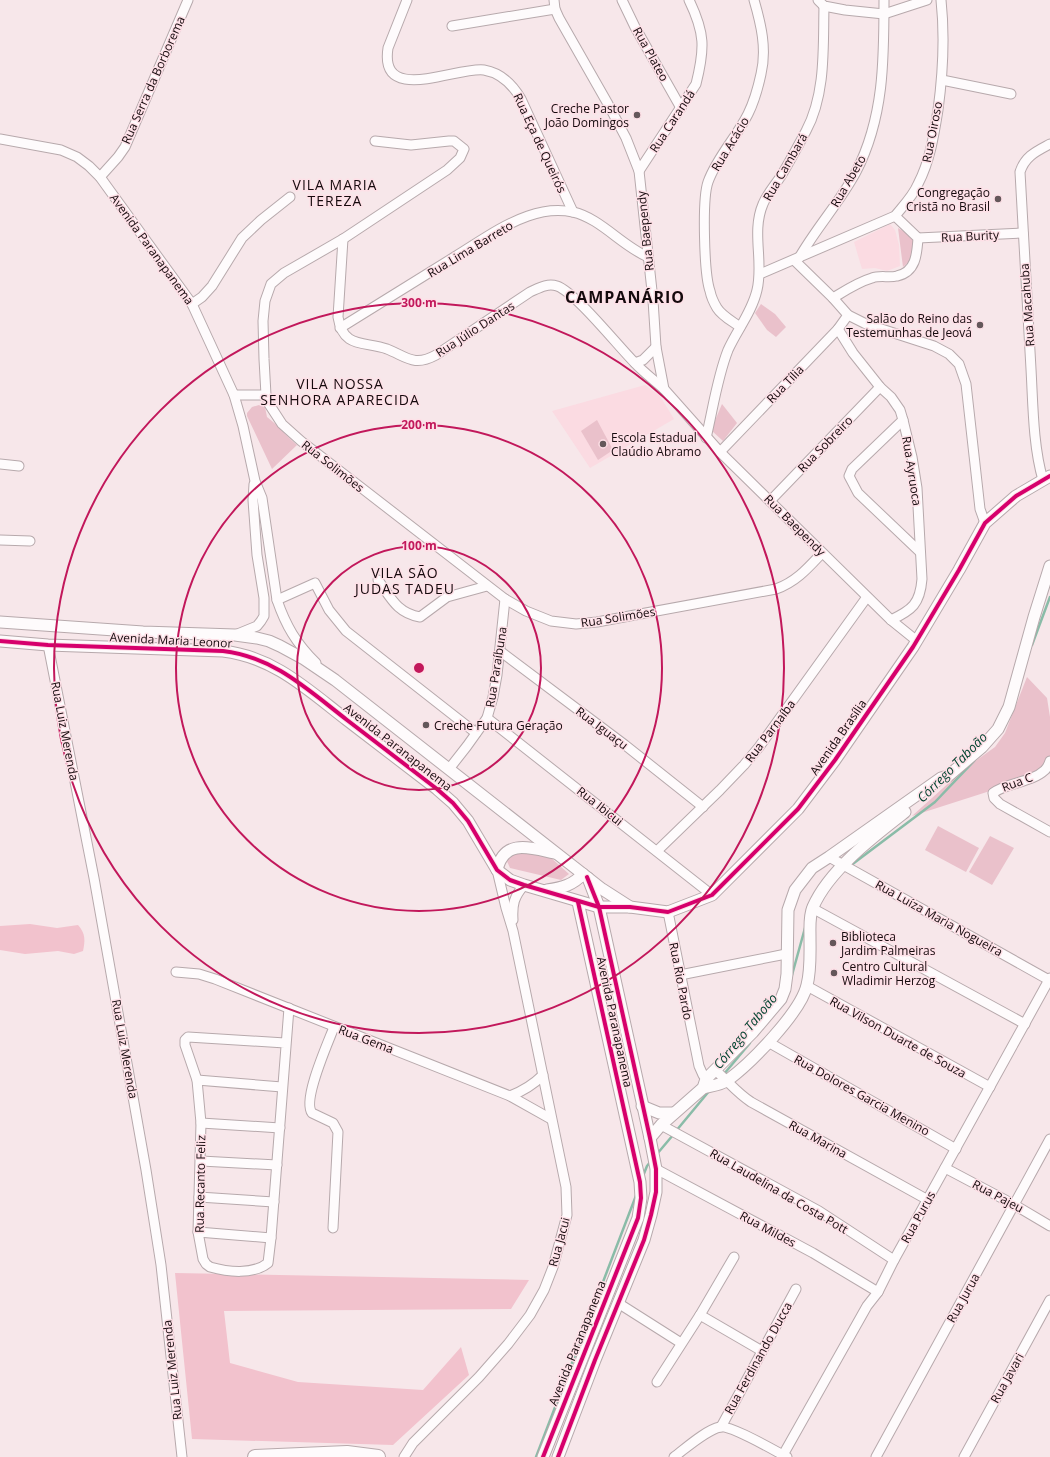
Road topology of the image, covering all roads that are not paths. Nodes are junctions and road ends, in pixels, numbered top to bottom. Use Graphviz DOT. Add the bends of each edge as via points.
graph roads {
  1 [pos="188,0"];
  2 [pos="407,0"];
  3 [pos="622,0"];
  4 [pos="689,0"];
  5 [pos="754,0"];
  6 [pos="884,0"];
  7 [pos="927,0"];
  8 [pos="941,0"];
  9 [pos="821,3"];
  10 [pos="555,4"];
  11 [pos="884,14"];
  12 [pos="452,26"];
  13 [pos="942,80"];
  14 [pos="1011,94"];
  15 [pos="681,108"];
  16 [pos="0,139"];
  17 [pos="375,142"];
  18 [pos="1050,144"];
  19 [pos="639,171"];
  20 [pos="100,177"];
  21 [pos="290,197"];
  22 [pos="573,212"];
  23 [pos="895,216"];
  24 [pos="1023,233"];
  25 [pos="918,238"];
  26 [pos="343,239"];
  27 [pos="648,257"];
  28 [pos="796,259"];
  29 [pos="760,274"];
  30 [pos="833,298"];
  31 [pos="192,304"];
  32 [pos="848,315"];
  33 [pos="740,326"];
  34 [pos="340,328"];
  35 [pos="838,329"];
  36 [pos="656,347"];
  37 [pos="635,363"];
  38 [pos="880,387"];
  39 [pos="664,389"];
  40 [pos="234,395"];
  41 [pos="266,395"];
  42 [pos="903,420"];
  43 [pos="706,438"];
  44 [pos="720,452"];
  45 [pos="0,464"];
  46 [pos="19,466"];
  47 [pos="1047,478"];
  48 [pos="254,481"];
  49 [pos="770,501"];
  50 [pos="984,522"];
  51 [pos="0,540"];
  52 [pos="30,541"];
  53 [pos="920,552"];
  54 [pos="822,553"];
  55 [pos="1050,566"];
  56 [pos="378,580"];
  57 [pos="487,586"];
  58 [pos="867,597"];
  59 [pos="505,599"];
  60 [pos="277,600"];
  61 [pos="891,620"];
  62 [pos="0,622"];
  63 [pos="143,632"];
  64 [pos="235,635"];
  65 [pos="0,641"];
  66 [pos="917,641"];
  67 [pos="48,645"];
  68 [pos="144,648"];
  69 [pos="500,651"];
  70 [pos="335,680"];
  71 [pos="326,704"];
  72 [pos="487,718"];
  73 [pos="476,733"];
  74 [pos="1049,768"];
  75 [pos="449,769"];
  76 [pos="948,776"];
  77 [pos="703,807"];
  78 [pos="1050,832"];
  79 [pos="658,851"];
  80 [pos="557,854"];
  81 [pos="829,857"];
  82 [pos="843,864"];
  83 [pos="497,870"];
  84 [pos="585,875"];
  85 [pos="524,886"];
  86 [pos="544,891"];
  87 [pos="712,895"];
  88 [pos="578,902"];
  89 [pos="599,907"];
  90 [pos="630,907"];
  91 [pos="812,908"];
  92 [pos="668,912"];
  93 [pos="513,931"];
  94 [pos="786,954"];
  95 [pos="176,972"];
  96 [pos="680,975"];
  97 [pos="1050,979"];
  98 [pos="807,986"];
  99 [pos="289,1008"];
  100 [pos="1025,1024"];
  101 [pos="334,1027"];
  102 [pos="285,1042"];
  103 [pos="768,1042"];
  104 [pos="715,1070"];
  105 [pos="543,1076"];
  106 [pos="197,1080"];
  107 [pos="728,1081"];
  108 [pos="707,1084"];
  109 [pos="282,1087"];
  110 [pos="990,1087"];
  111 [pos="510,1096"];
  112 [pos="642,1106"];
  113 [pos="674,1113"];
  114 [pos="551,1119"];
  115 [pos="201,1123"];
  116 [pos="662,1125"];
  117 [pos="280,1128"];
  118 [pos="650,1138"];
  119 [pos="1050,1139"];
  120 [pos="956,1148"];
  121 [pos="201,1161"];
  122 [pos="277,1165"];
  123 [pos="945,1168"];
  124 [pos="656,1169"];
  125 [pos="199,1197"];
  126 [pos="928,1200"];
  127 [pos="274,1202"];
  128 [pos="1013,1204"];
  129 [pos="1050,1226"];
  130 [pos="333,1228"];
  131 [pos="198,1232"];
  132 [pos="272,1238"];
  133 [pos="734,1257"];
  134 [pos="894,1260"];
  135 [pos="796,1289"];
  136 [pos="878,1292"];
  137 [pos="1050,1300"];
  138 [pos="618,1303"];
  139 [pos="700,1315"];
  140 [pos="682,1343"];
  141 [pos="762,1351"];
  142 [pos="657,1382"];
  143 [pos="721,1427"];
  144 [pos="785,1456"];
  145 [pos="182,1457"];
  146 [pos="255,1457"];
  147 [pos="378,1457"];
  148 [pos="404,1457"];
  149 [pos="543,1457"];
  150 [pos="558,1457"];
  151 [pos="674,1457"];
  152 [pos="876,1457"];
  153 [pos="964,1457"];
  1 -- 20 [label="street, Rua Serra da Borborema" via="125,147"];
  2 -- 22 [label="street, Rua Eça de Queirós" via="388,48 388,64 391,70 399,77 410,80 482,70 510,83 521,99"];
  3 -- 15 [label="street, Rua Plateo"];
  4 -- 15 [label="street, Rua Carandá" via="702,31 703,48 696,84"];
  5 -- 33 [label="street, Rua Acácio" via="764,48 762,73 747,115 722,154 708,183 705,218 709,290 717,308"];
  6 -- 11 [label="street, Rua Abeto"];
  7 -- 11 [label="street"];
  8 -- 13 [label="street, Rua Oiroso" via="944,38"];
  9 -- 11 [label="street" via="845,10"];
  9 -- 29 [label="street, Rua Cambará" via="821,80 807,129 763,203 758,223 757,244"];
  10 -- 12 [label="street"];
  10 -- 19 [label="street, Rua Baependy" via="575,47 626,138"];
  11 -- 28 [label="street, Rua Abeto" via="879,103 870,139 855,172"];
  13 -- 14 [label="street"];
  13 -- 23 [label="street, Rua Oiroso" via="928,161 918,185"];
  15 -- 19 [label="street, Rua Carandá"];
  16 -- 20 [label="street, Avenida Paranapanema" via="61,150 77,157"];
  17 -- 26 [label="street" via="411,145 449,140 464,148 460,158 447,170"];
  18 -- 24 [label="street, Rua Macahuba" via="1027,158 1020,172"];
  19 -- 27 [label="street, Rua Baependy"];
  20 -- 31 [label="street, Avenida Paranapanema"];
  21 -- 31 [label="street" via="242,238 212,286"];
  22 -- 27 [label="street, Rua Lima Barreto" via="594,222"];
  22 -- 34 [label="street, Rua Lima Barreto" via="540,212 506,225"];
  23 -- 25 [label="street"];
  23 -- 28 [label="street, Rua Oiroso"];
  24 -- 25 [label="street, Rua Burity"];
  24 -- 47 [label="street, Rua Macahuba" via="1034,420 1040,465"];
  25 -- 30 [label="street" via="914,264 907,271 898,276 874,277"];
  26 -- 34 [label="street" via="338,302"];
  26 -- 41 [label="street" via="284,273 268,290 263,321"];
  27 -- 36 [label="street, Rua Baependy"];
  28 -- 29 [label="street, Rua Oiroso"];
  28 -- 30 [label="street"];
  29 -- 33 [label="street, Rua Cambará" via="754,304"];
  30 -- 32 [label="street"];
  31 -- 40 [label="street, Avenida Paranapanema"];
  32 -- 35 [label="street, Rua Tília"];
  32 -- 50 [label="street" via="866,324 934,346 959,364 966,384 980,509"];
  33 -- 43 [label="street, Rua Cambará" via="728,350"];
  34 -- 37 [label="street, Rua Júlio Dantas" via="361,344 385,349 417,362 423,361 436,355 530,292 550,285 561,288 582,306"];
  35 -- 38 [label="street, Rua Ayruoca"];
  35 -- 44 [label="street, Rua Tília"];
  36 -- 37 [label="street" via="643,360"];
  36 -- 39 [label="street, Rua Baependy"];
  37 -- 39 [label="street, Rua Júlio Dantas"];
  38 -- 42 [label="street, Rua Ayruoca" via="891,396"];
  38 -- 49 [label="street, Rua Sobreiro"];
  39 -- 43 [label="street, Rua Baependy"];
  40 -- 41 [label="street"];
  40 -- 48 [label="street, Avenida Paranapanema"];
  41 -- 57 [label="street, Rua Solimões" via="273,412 291,433"];
  42 -- 53 [label="street, Rua Ayruoca" via="917,488"];
  42 -- 53 [label="street" via="852,469 849,476 858,493"];
  43 -- 44 [label="street, Rua Baependy"];
  44 -- 49 [label="street, Rua Baependy"];
  45 -- 46 [label="street"];
  47 -- 50 [label="street, Avenida Brasília" via="1016,496"];
  48 -- 60 [label="street, Avenida Paranapanema" via="262,498"];
  48 -- 64 [label="street, Avenida Paranapanema" via="257,555 264,598 264,616 257,626"];
  49 -- 54 [label="street, Rua Baependy"];
  50 -- 66 [label="street, Avenida Brasília"];
  51 -- 52 [label="street"];
  53 -- 61 [label="street, Rua Ayruoca" via="921,592 912,608"];
  54 -- 58 [label="street, Rua Baependy"];
  54 -- 59 [label="street, Rua Solimões" via="796,580 786,586 597,622 576,624 550,621"];
  55 -- 76 [label="street" via="1009,707 998,729 982,748"];
  56 -- 57 [label="street" via="398,607 409,615 420,617 447,597"];
  57 -- 59 [label="street, Rua Solimões"];
  58 -- 61 [label="street, Rua Baependy"];
  58 -- 77 [label="street, Rua Parnaíba" via="759,747"];
  59 -- 69 [label="street, Rua Paraíbuna"];
  60 -- 70 [label="street, Avenida Paranapanema" via="296,640"];
  60 -- 73 [label="street" via="315,583 329,610 346,631"];
  61 -- 66 [label="street, Rua Baependy"];
  62 -- 63 [label="street, Avenida Maria Leonor"];
  63 -- 64 [label="street, Avenida Maria Leonor"];
  63 -- 68 [label="street"];
  64 -- 70 [label="street, Avenida Maria Leonor" via="269,641 304,659"];
  65 -- 67 [label="street, Avenida Maria Leonor"];
  66 -- 87 [label="street, Avenida Brasília" via="798,809"];
  67 -- 68 [label="street, Avenida Maria Leonor"];
  67 -- 145 [label="street, Rua Luiz Merenda" via="94,878 146,1170 161,1265"];
  68 -- 71 [label="street, Avenida Maria Leonor" via="223,651 249,656 288,675"];
  69 -- 72 [label="street, Rua Paraíbuna"];
  69 -- 77 [label="street, Rua Iguaçu"];
  70 -- 75 [label="street, Avenida Paranapanema"];
  71 -- 83 [label="street, Avenida Paranapanema" via="453,803 468,821"];
  72 -- 73 [label="street, Rua Paraíbuna"];
  72 -- 79 [label="street, Rua Ibicui"];
  73 -- 75 [label="street, Rua Paraíbuna"];
  74 -- 78 [label="street, Rua C" via="1032,778 1000,787 993,793 1000,804"];
  75 -- 80 [label="street, Avenida Paranapanema"];
  76 -- 81 [label="street"];
  76 -- 82 [label="street" via="944,782"];
  77 -- 79 [label="street, Rua Parnaíba"];
  79 -- 87 [label="street, Rua Ibicui"];
  80 -- 83 [label="street" via="526,847 515,848 503,855"];
  80 -- 84 [label="street, Avenida Paranapanema"];
  81 -- 82 [label="street, Rua Luíza Maria Nogueira"];
  81 -- 94 [label="street" via="812,868 795,890 788,910"];
  82 -- 91 [label="street"];
  82 -- 97 [label="street, Rua Luíza Maria Nogueira"];
  83 -- 85 [label="street, Avenida Paranapanema"];
  83 -- 93 [label="street, Rua Jacui"];
  84 -- 86 [label="street" via="573,883"];
  84 -- 89 [label="street, Avenida Paranapanema"];
  84 -- 90 [label="street, Avenida Brasília"];
  85 -- 86 [label="street, Avenida Paranapanema"];
  85 -- 93 [label="street, Rua Jacui" via="514,898"];
  86 -- 88 [label="street, Avenida Paranapanema"];
  87 -- 92 [label="street, Avenida Brasília"];
  88 -- 89 [label="street, Avenida Brasília"];
  88 -- 149 [label="street, Avenida Paranapanema" via="640,1182 641,1198 638,1218"];
  89 -- 90 [label="street, Avenida Brasília"];
  89 -- 112 [label="street, Avenida Paranapanema"];
  90 -- 92 [label="street, Avenida Brasília"];
  91 -- 98 [label="street"];
  91 -- 100 [label="street"];
  92 -- 96 [label="street, Rua Rio Pardo"];
  93 -- 105 [label="street, Rua Jacui"];
  94 -- 96 [label="street"];
  94 -- 104 [label="street" via="787,974 781,999"];
  95 -- 99 [label="street, Rua Gema" via="204,976"];
  96 -- 108 [label="street, Rua Rio Pardo" via="695,1051"];
  97 -- 100 [label="street, Rua Purus"];
  98 -- 103 [label="street" via="798,1006"];
  98 -- 110 [label="street, Rua Vilson Duarte de Souza"];
  99 -- 101 [label="street, Rua Gema"];
  99 -- 102 [label="street, Rua Recanto Feliz"];
  100 -- 110 [label="street, Rua Purus"];
  101 -- 111 [label="street, Rua Gema"];
  101 -- 130 [label="street" via="314,1079 310,1108 312,1114 333,1123 338,1132"];
  102 -- 106 [label="street, Rua Recanto Feliz" via="188,1037 185,1045"];
  102 -- 109 [label="street, Rua Recanto Feliz"];
  103 -- 107 [label="street"];
  103 -- 120 [label="street, Rua Dolores Garcia Menino"];
  104 -- 107 [label="street, Rua Marina"];
  104 -- 108 [label="street"];
  105 -- 111 [label="street" via="535,1084"];
  105 -- 114 [label="street, Rua Jacui"];
  106 -- 109 [label="street"];
  106 -- 115 [label="street, Rua Recanto Feliz"];
  107 -- 108 [label="street"];
  107 -- 126 [label="street, Rua Marina" via="751,1102"];
  108 -- 113 [label="street"];
  109 -- 117 [label="street, Rua Recanto Feliz"];
  110 -- 120 [label="street, Rua Purus"];
  111 -- 114 [label="street, Rua Gema"];
  112 -- 113 [label="street" via="659,1113"];
  112 -- 118 [label="street, Avenida Paranapanema"];
  113 -- 116 [label="street"];
  114 -- 148 [label="street, Rua Jacui" via="566,1187 567,1215 544,1290 530,1315 508,1344 413,1443"];
  115 -- 117 [label="street"];
  115 -- 121 [label="street, Rua Recanto Feliz"];
  116 -- 118 [label="street"];
  116 -- 134 [label="street, Rua Laudelina da Costa Pott" via="819,1211"];
  117 -- 122 [label="street, Rua Recanto Feliz"];
  118 -- 124 [label="street, Avenida Paranapanema"];
  119 -- 128 [label="street, Rua Jurua"];
  120 -- 123 [label="street, Rua Purus"];
  121 -- 122 [label="street"];
  121 -- 125 [label="street, Rua Recanto Feliz"];
  122 -- 127 [label="street, Rua Recanto Feliz"];
  123 -- 126 [label="street, Rua Purus"];
  123 -- 128 [label="street, Rua Pajeu"];
  124 -- 136 [label="street, Rua Mildes" via="813,1253"];
  124 -- 138 [label="street, Avenida Paranapanema" via="656,1192 644,1240"];
  125 -- 127 [label="street"];
  125 -- 131 [label="street, Rua Recanto Feliz"];
  126 -- 134 [label="street, Rua Purus"];
  127 -- 132 [label="street, Rua Recanto Feliz"];
  128 -- 129 [label="street, Rua Pajeu"];
  128 -- 152 [label="street, Rua Jurua"];
  131 -- 132 [label="street"];
  131 -- 132 [label="street, Rua Recanto Feliz" via="200,1250 206,1264 217,1269 247,1271 262,1268 268,1263"];
  133 -- 139 [label="street"];
  134 -- 136 [label="street, Rua Purus"];
  135 -- 141 [label="street, Rua Ferdinando Ducca"];
  136 -- 144 [label="street, Rua Purus" via="867,1306"];
  137 -- 153 [label="street, Rua Javari"];
  138 -- 140 [label="street"];
  138 -- 150 [label="street, Avenida Paranapanema"];
  139 -- 140 [label="street"];
  139 -- 141 [label="street"];
  140 -- 142 [label="street"];
  141 -- 143 [label="street, Rua Ferdinando Ducca"];
  143 -- 144 [label="street" via="734,1430"];
  143 -- 151 [label="street" via="706,1434"];
  146 -- 147 [label="main road" via="346,1453"];
}
